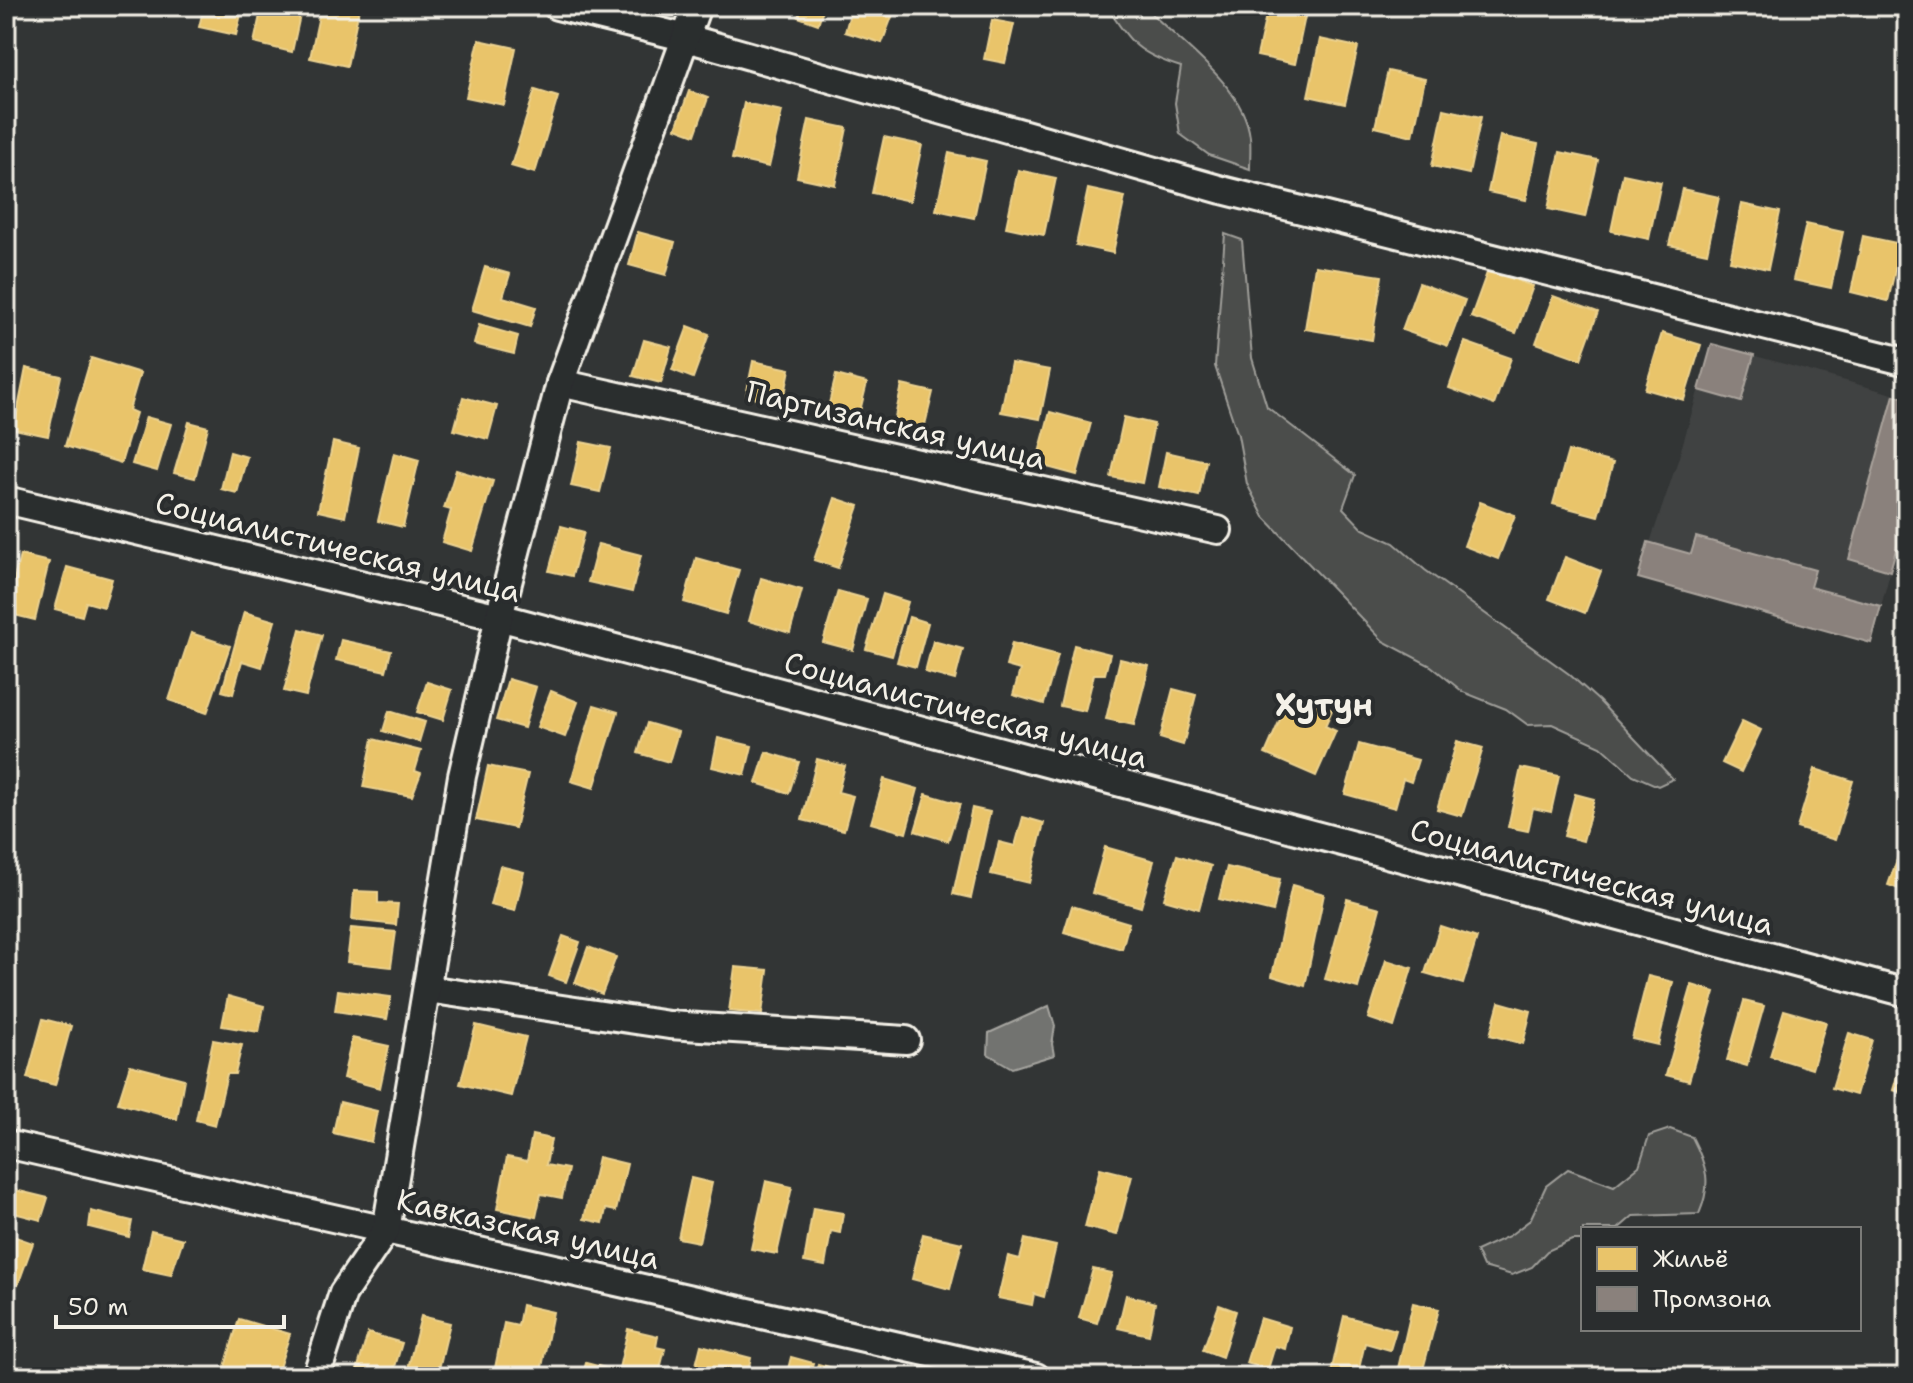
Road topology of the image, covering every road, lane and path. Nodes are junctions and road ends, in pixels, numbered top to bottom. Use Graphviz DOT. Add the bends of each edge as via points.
graph roads {
  1 [pos="557,6"];
  2 [pos="697,6"];
  3 [pos="683,37"];
  4 [pos="1907,362"];
  5 [pos="560,383"];
  6 [pos="6,500"];
  7 [pos="1218,530"];
  8 [pos="499,617"];
  9 [pos="427,989"];
  10 [pos="1907,993"];
  11 [pos="906,1040"];
  12 [pos="6,1144"];
  13 [pos="386,1230"];
  14 [pos="316,1377"];
  15 [pos="1036,1377"];
  1 -- 3 [label="street"];
  2 -- 3 [label="street"];
  3 -- 4 [label="street" via="1222,190"];
  3 -- 5 [label="street"];
  5 -- 7 [label="street, Партизанская улица"];
  5 -- 8 [label="street"];
  6 -- 8 [label="street, Социалистическая улица"];
  8 -- 9 [label="street" via="462,776"];
  8 -- 10 [label="street, Социалистическая улица"];
  9 -- 11 [label="street" via="669,1025"];
  9 -- 13 [label="street"];
  12 -- 13 [label="street, Кавказская улица"];
  13 -- 14 [label="street" via="343,1293"];
  13 -- 15 [label="street, Кавказская улица"];
}
